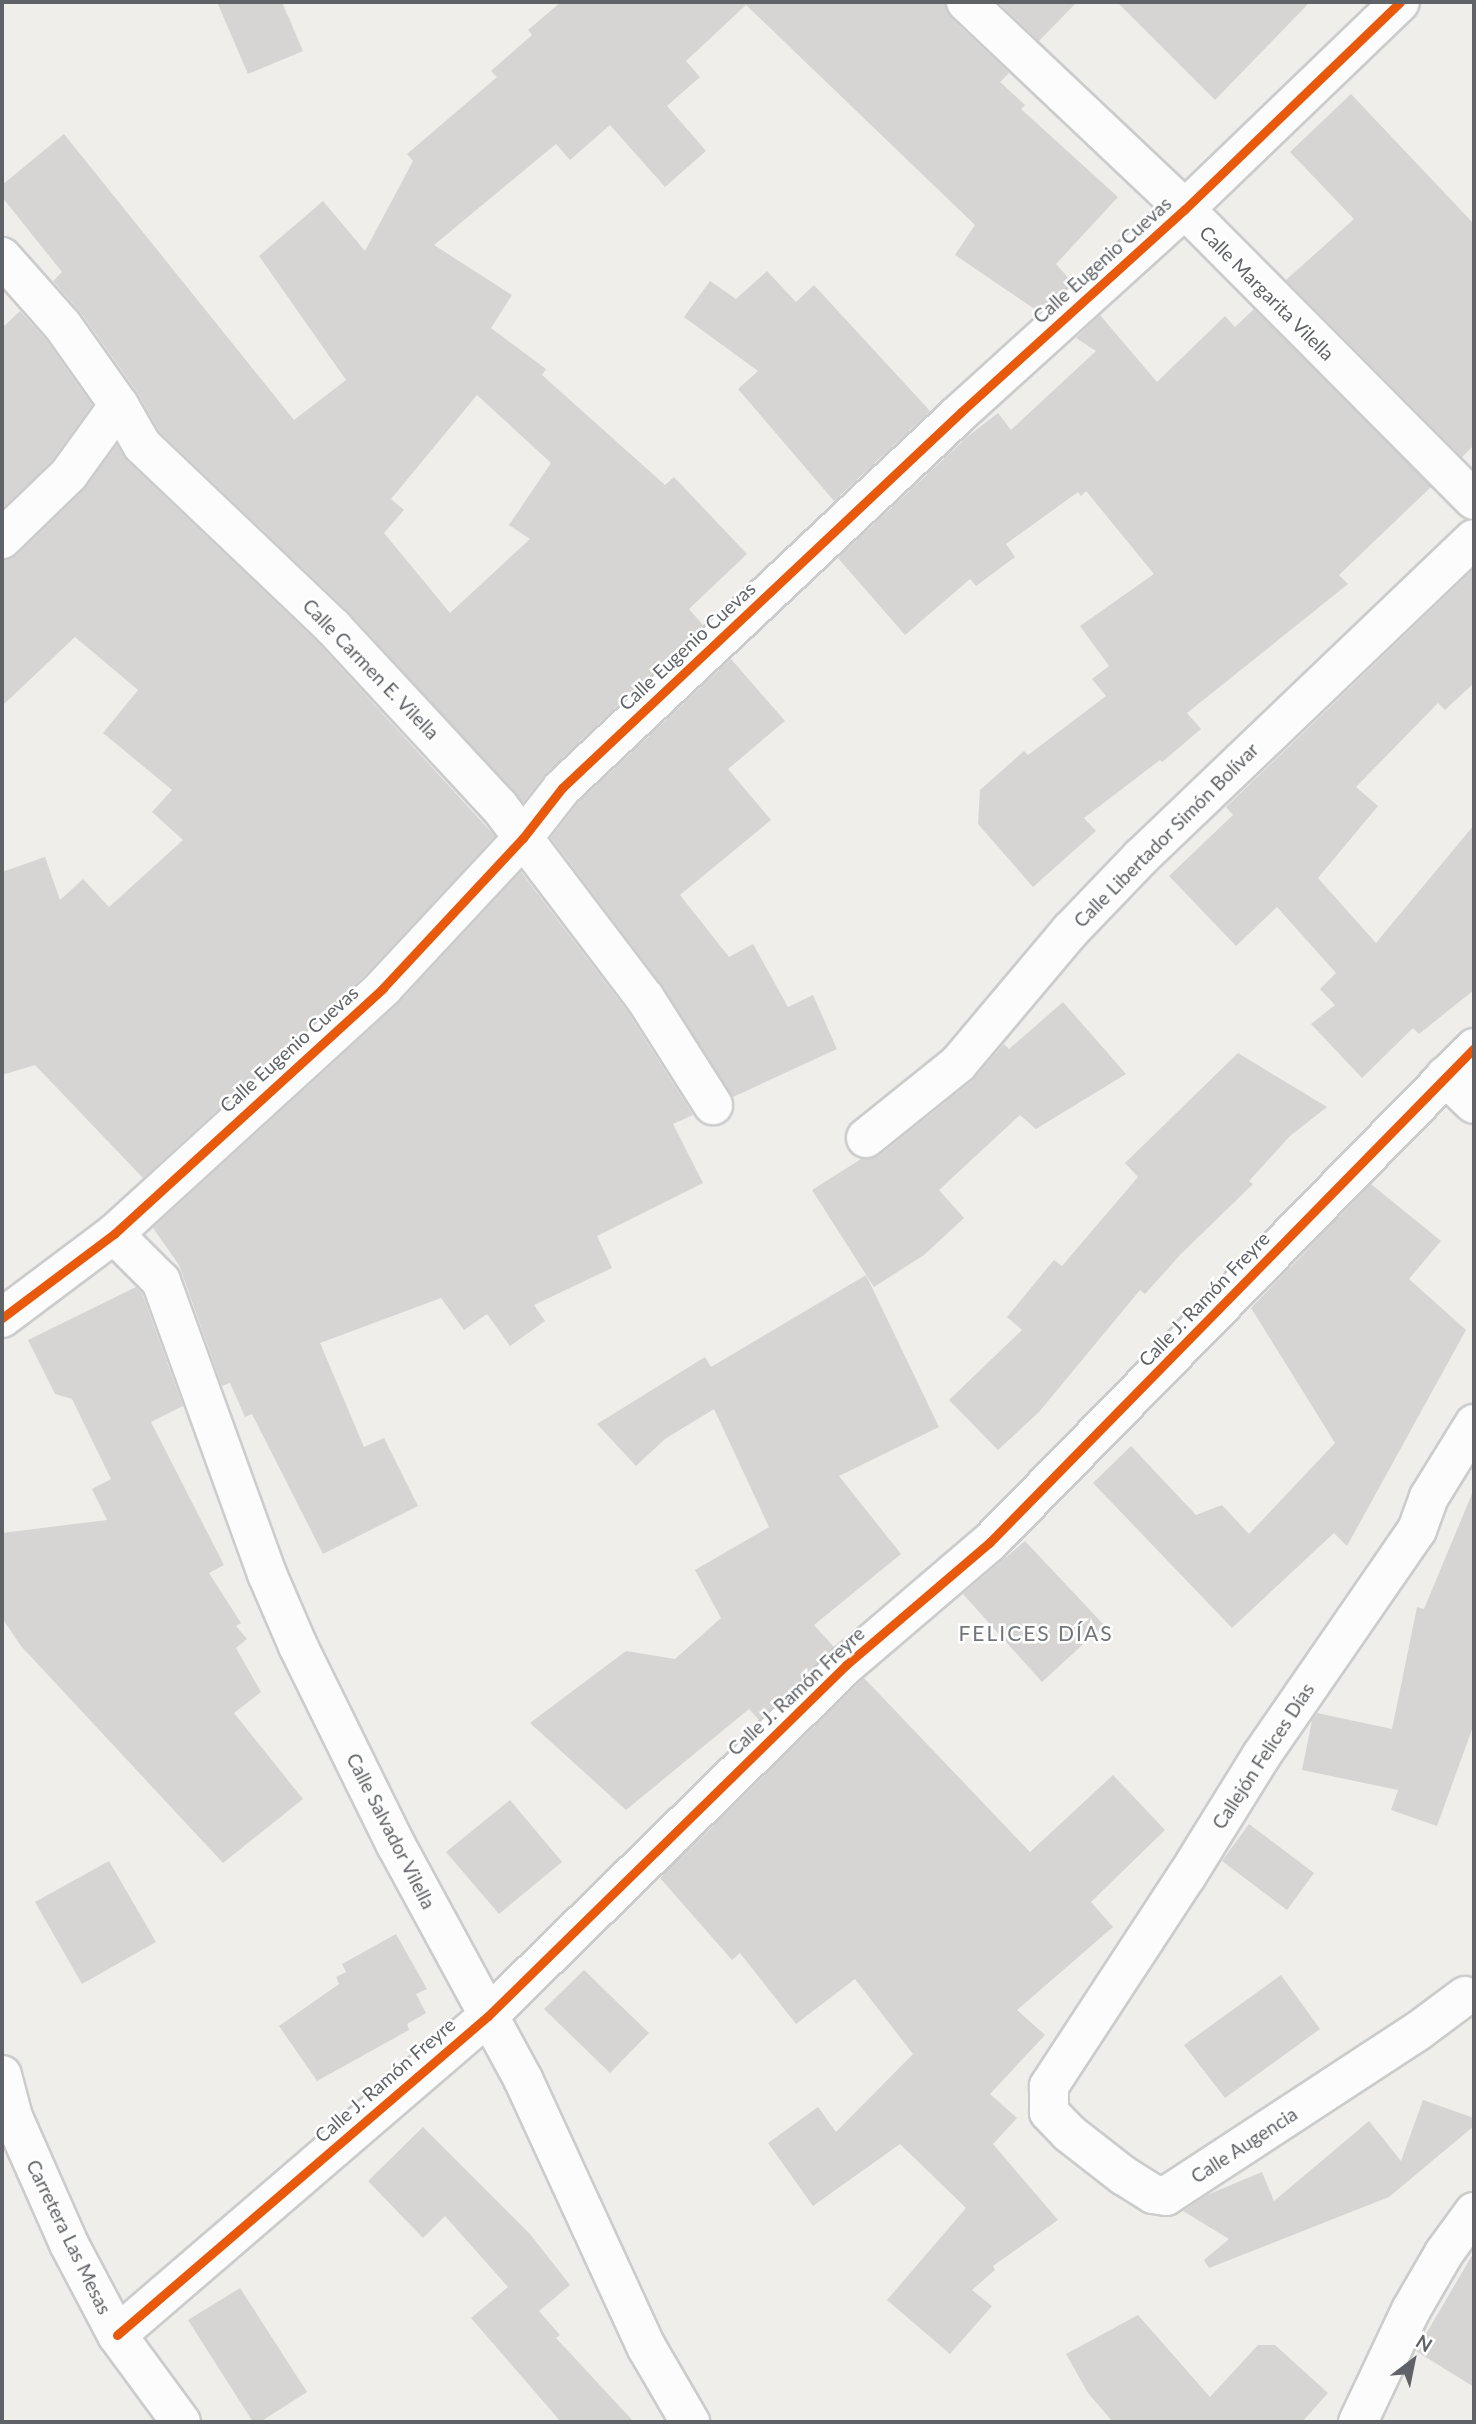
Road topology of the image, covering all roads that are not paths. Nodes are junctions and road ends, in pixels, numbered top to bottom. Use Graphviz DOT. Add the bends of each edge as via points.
graph roads {
  1 [pos="966,2"];
  2 [pos="1400,2"];
  3 [pos="1185,209"];
  4 [pos="2,257"];
  5 [pos="119,405"];
  6 [pos="1474,500"];
  7 [pos="2,539"];
  8 [pos="1474,539"];
  9 [pos="523,838"];
  10 [pos="1474,1048"];
  11 [pos="1445,1076"];
  12 [pos="1474,1104"];
  13 [pos="713,1105"];
  14 [pos="866,1138"];
  15 [pos="114,1234"];
  16 [pos="2,1318"];
  17 [pos="1474,1424"];
  18 [pos="1465,1996"];
  19 [pos="488,2016"];
  20 [pos="2,2075"];
  21 [pos="1049,2086"];
  22 [pos="1474,2211"];
  23 [pos="117,2335"];
  24 [pos="181,2422"];
  25 [pos="690,2422"];
  26 [pos="1358,2422"];
  1 -- 3 [label="street, Calle Margarita Vilella"];
  2 -- 3 [label="street, Calle Eugenio Cuevas"];
  3 -- 6 [label="street, Calle Margarita Vilella"];
  3 -- 9 [label="street, Calle Eugenio Cuevas" via="961,412 562,788"];
  4 -- 5 [label="street, Calle Carmen E. Vilella" via="63,326"];
  5 -- 7 [label="street" via="69,474"];
  5 -- 9 [label="street, Calle Carmen E. Vilella" via="142,445 333,627 499,806"];
  8 -- 14 [label="street, Calle Libertador Simón Bolívar" via="1150,848 1071,929 958,1064"];
  9 -- 13 [label="street, Calle Carmen E. Vilella" via="645,998"];
  9 -- 15 [label="street, Calle Eugenio Cuevas" via="383,988"];
  10 -- 11 [label="street, Calle J. Ramón Freyre"];
  11 -- 12 [label="street"];
  11 -- 19 [label="street, Calle J. Ramón Freyre" via="989,1543 846,1665"];
  15 -- 16 [label="street, Calle Eugenio Cuevas"];
  15 -- 19 [label="street, Calle Salvador Vilella" via="161,1281 267,1574 298,1646 396,1845"];
  17 -- 21 [label="street, Callejón Felices Días" via="1429,1497 1417,1530 1261,1756"];
  18 -- 21 [label="street, Calle Augencia" via="1166,2196 1153,2194 1124,2176 1069,2133 1049,2112"];
  19 -- 23 [label="street, Calle J. Ramón Freyre"];
  19 -- 25 [label="street, Calle Salvador Vilella" via="523,2079 647,2348"];
  20 -- 23 [label="street, Carretera Las Mesas" via="13,2117 69,2244"];
  22 -- 26 [label="street" via="1411,2310"];
  23 -- 24 [label="street, Carretera Las Mesas"];
}
